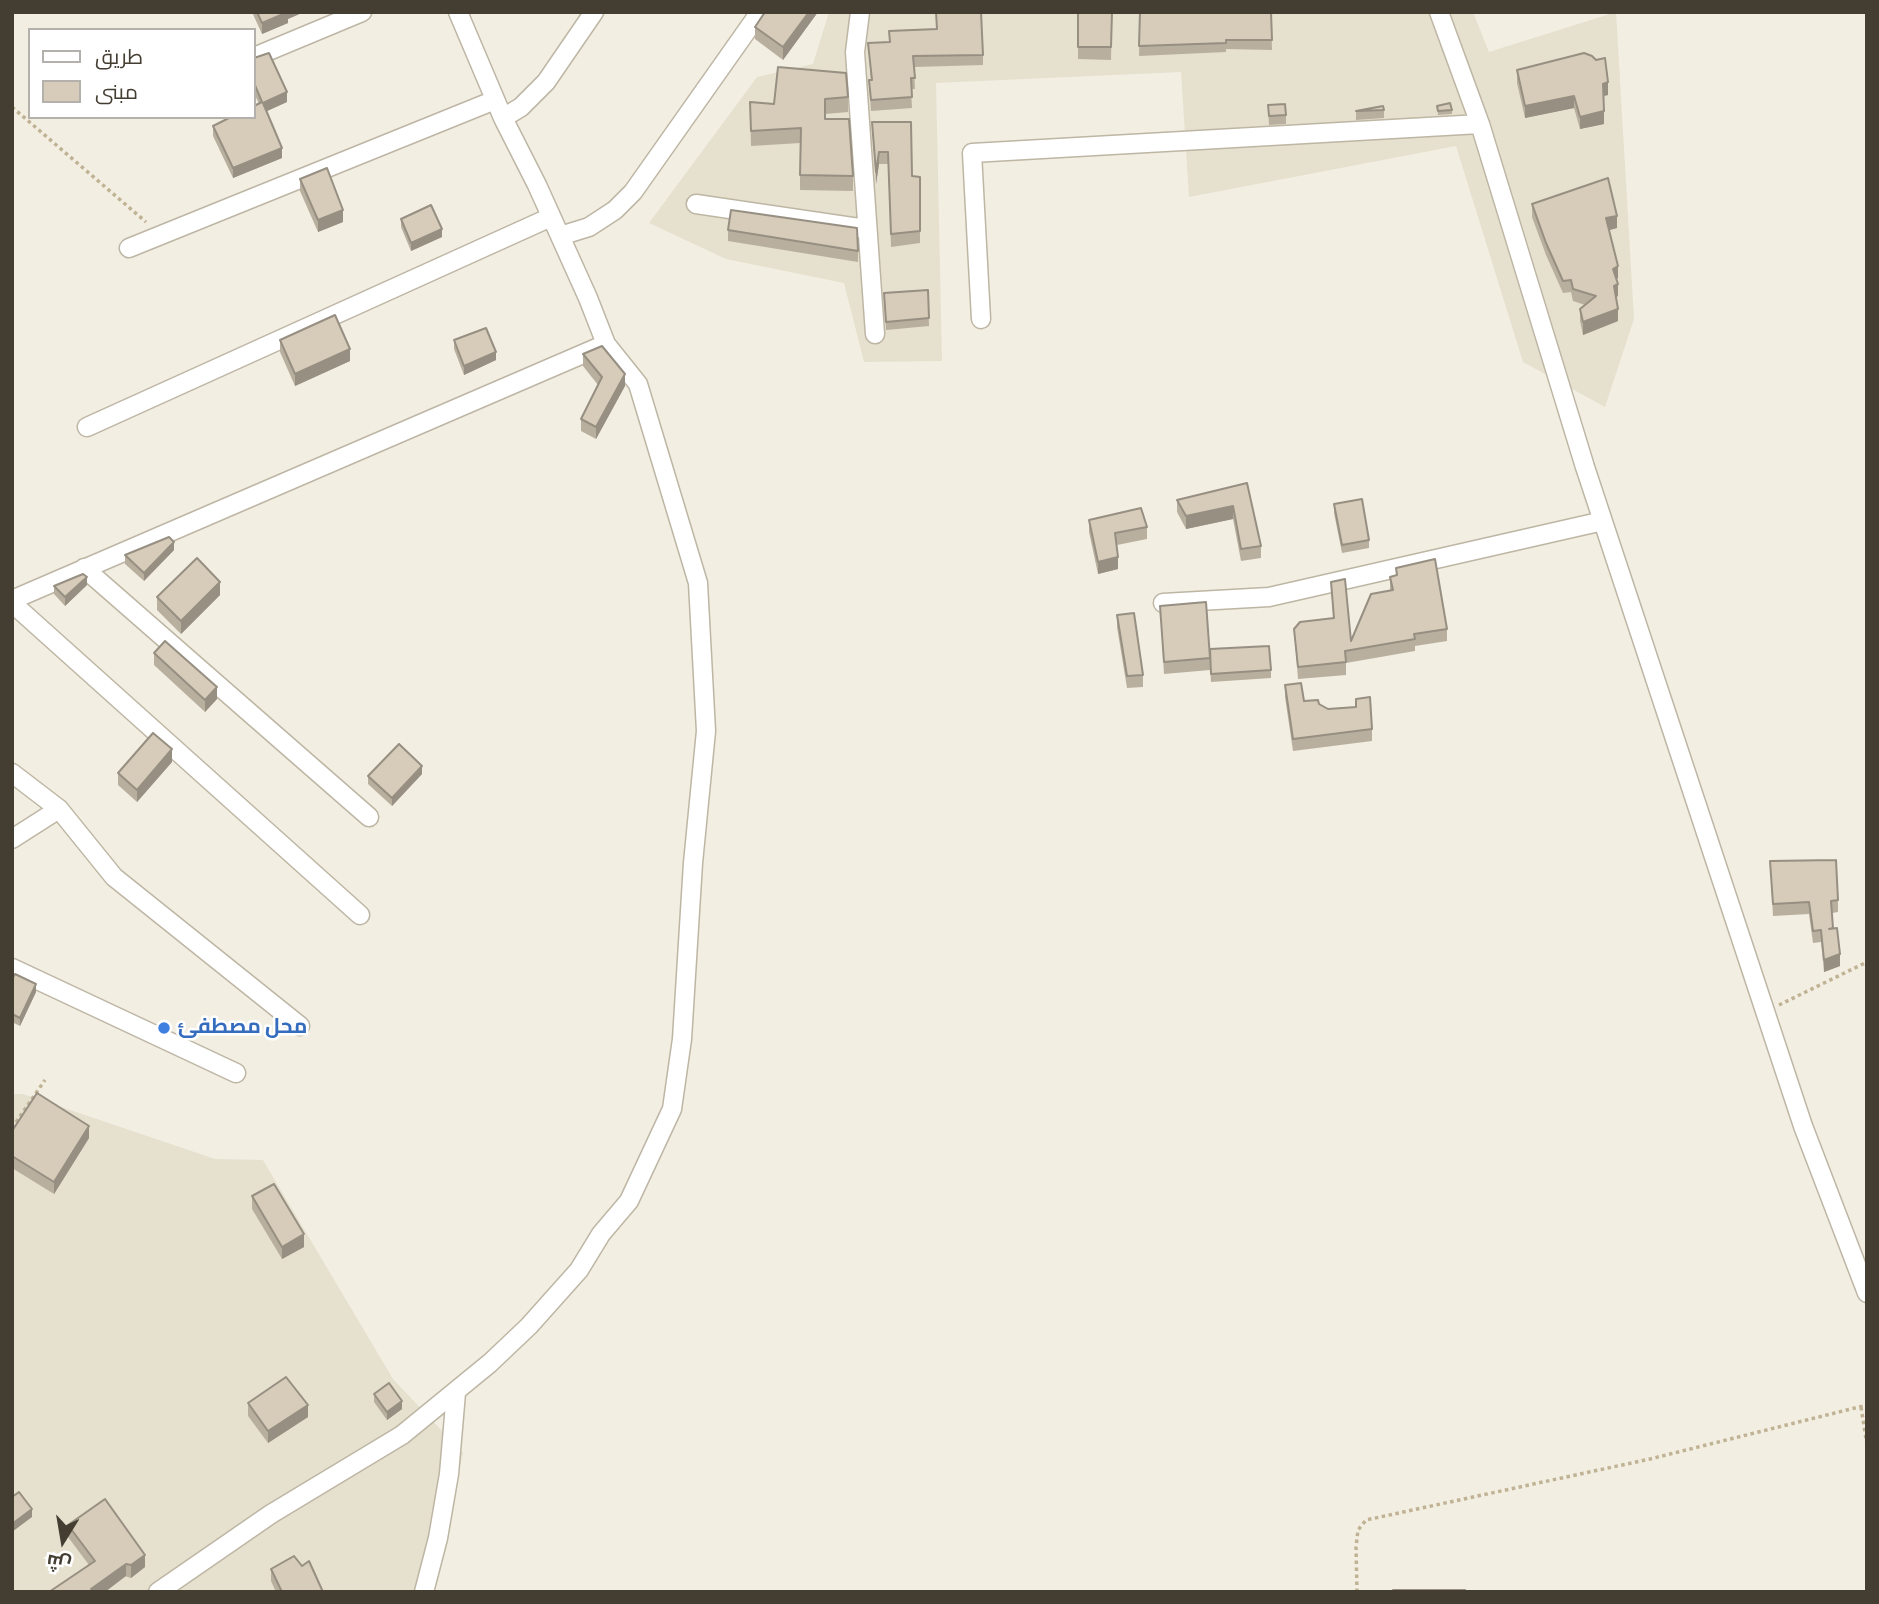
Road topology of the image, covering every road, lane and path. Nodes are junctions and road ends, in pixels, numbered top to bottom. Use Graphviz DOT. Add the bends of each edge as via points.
graph roads {
  1 [pos="362,12"];
  2 [pos="458,12"];
  3 [pos="594,12"];
  4 [pos="860,12"];
  5 [pos="1439,12"];
  6 [pos="750,16"];
  7 [pos="256,56"];
  8 [pos="495,100"];
  9 [pos="12,107"];
  10 [pos="503,118"];
  11 [pos="1479,124"];
  12 [pos="696,204"];
  13 [pos="551,217"];
  14 [pos="866,229"];
  15 [pos="161,235"];
  16 [pos="560,236"];
  17 [pos="129,248"];
  18 [pos="981,320"];
  19 [pos="875,334"];
  20 [pos="606,344"];
  21 [pos="87,427"];
  22 [pos="1603,521"];
  23 [pos="84,568"];
  24 [pos="12,601"];
  25 [pos="1163,603"];
  26 [pos="12,773"];
  27 [pos="59,809"];
  28 [pos="369,817"];
  29 [pos="12,839"];
  30 [pos="360,915"];
  31 [pos="1867,962"];
  32 [pos="12,968"];
  33 [pos="1765,1012"];
  34 [pos="300,1026"];
  35 [pos="236,1073"];
  36 [pos="45,1080"];
  37 [pos="12,1128"];
  38 [pos="1867,1293"];
  39 [pos="456,1393"];
  40 [pos="1864,1406"];
  41 [pos="1867,1445"];
  42 [pos="158,1592"];
  43 [pos="424,1592"];
  44 [pos="1357,1592"];
  1 -- 7 [label="street"];
  2 -- 8 [label="street"];
  3 -- 10 [label="street" via="546,82"];
  4 -- 14 [label="street" via="855,52"];
  5 -- 11 [label="street"];
  6 -- 16 [label="street" via="633,192 589,227"];
  8 -- 10 [label="street"];
  8 -- 15 [label="street"];
  9 -- 15 [label="path"];
  10 -- 13 [label="street"];
  11 -- 18 [label="street" via="972,153"];
  11 -- 22 [label="street"];
  12 -- 14 [label="street"];
  13 -- 16 [label="street"];
  13 -- 21 [label="street"];
  14 -- 19 [label="street"];
  15 -- 17 [label="street"];
  16 -- 20 [label="street"];
  20 -- 23 [label="street"];
  20 -- 39 [label="street" via="638,384 698,583 706,731 682,1039 672,1108 629,1201 579,1269 528,1326"];
  22 -- 25 [label="street" via="1269,597"];
  22 -- 33 [label="street"];
  23 -- 24 [label="street"];
  23 -- 28 [label="street"];
  24 -- 30 [label="street"];
  26 -- 27 [label="street"];
  27 -- 29 [label="street"];
  27 -- 34 [label="street" via="114,877"];
  31 -- 33 [label="path"];
  32 -- 35 [label="street"];
  33 -- 38 [label="street" via="1802,1126"];
  36 -- 37 [label="path"];
  39 -- 42 [label="street" via="402,1435 271,1514"];
  39 -- 43 [label="street" via="439,1538"];
  40 -- 41 [label="path"];
  40 -- 44 [label="path" via="1650,1460 1366,1520 1358,1530"];
}
